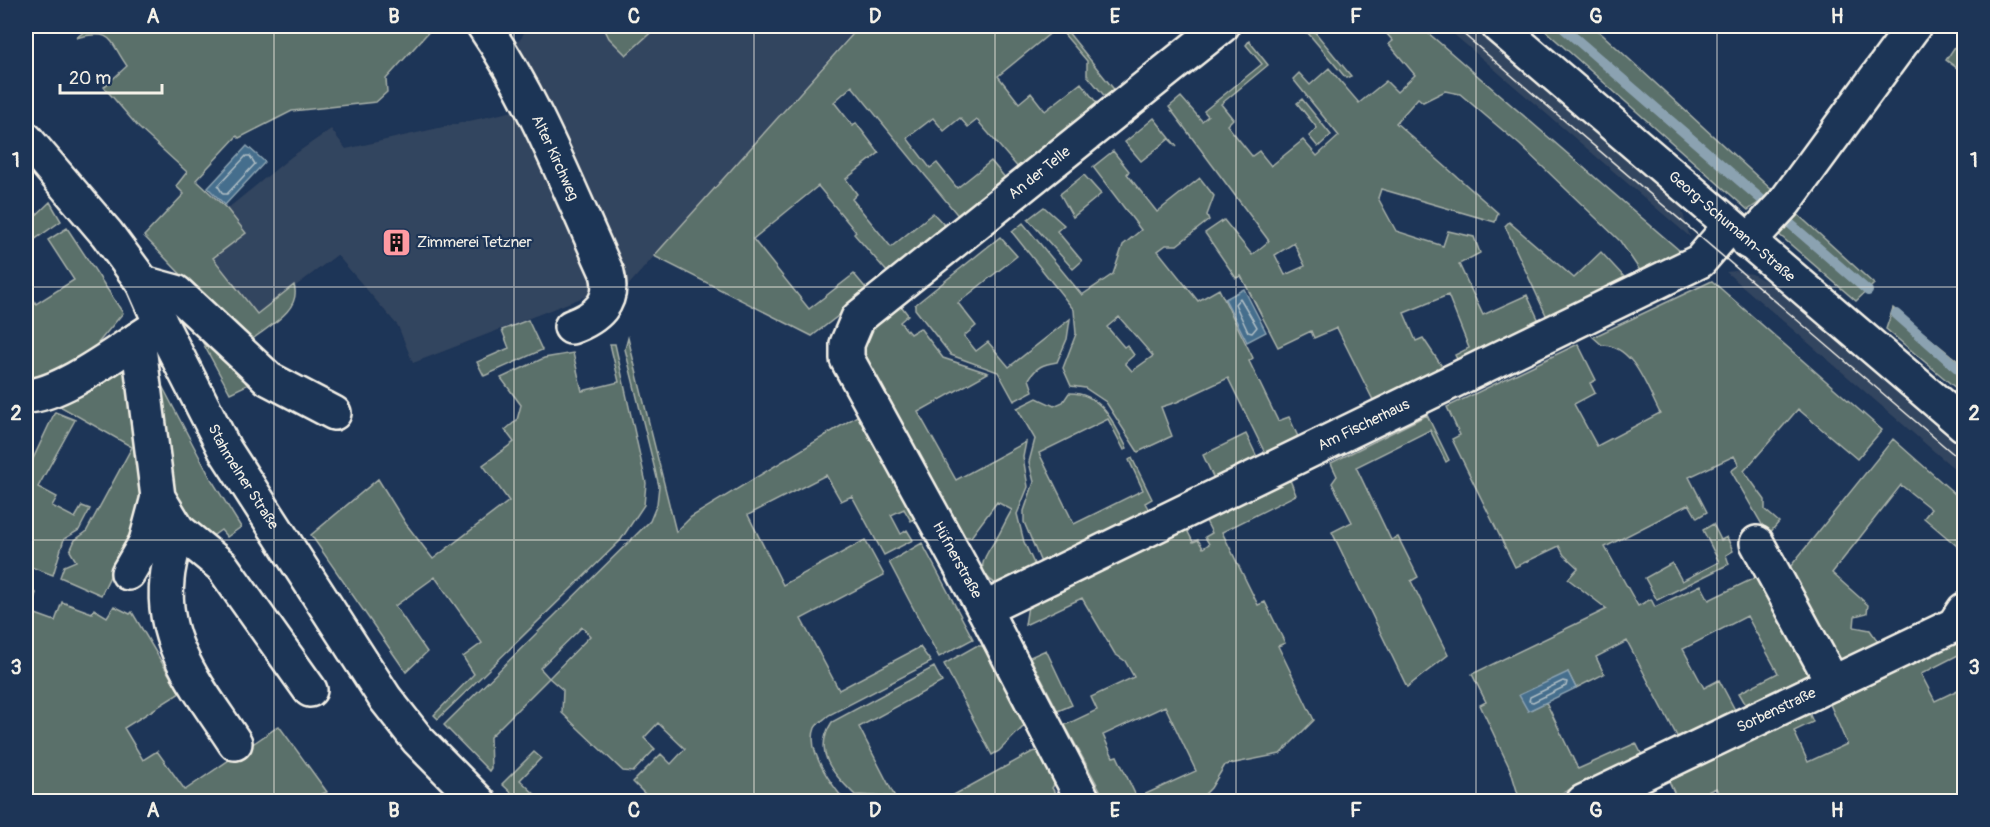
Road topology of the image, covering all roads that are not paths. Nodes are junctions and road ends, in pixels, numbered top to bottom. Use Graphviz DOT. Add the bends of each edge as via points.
graph roads {
  1 [pos="484,26"];
  2 [pos="1222,26"];
  3 [pos="1498,26"];
  4 [pos="1914,26"];
  5 [pos="26,139"];
  6 [pos="1739,234"];
  7 [pos="143,283"];
  8 [pos="858,318"];
  9 [pos="571,327"];
  10 [pos="149,332"];
  11 [pos="26,396"];
  12 [pos="334,412"];
  13 [pos="1965,425"];
  14 [pos="158,497"];
  15 [pos="178,530"];
  16 [pos="1757,543"];
  17 [pos="128,573"];
  18 [pos="984,609"];
  19 [pos="1965,610"];
  20 [pos="1833,683"];
  21 [pos="310,690"];
  22 [pos="236,742"];
  23 [pos="479,801"];
  24 [pos="1084,801"];
  25 [pos="1583,801"];
  1 -- 9 [label="street, Alter Kirchweg" via="505,55 535,113 607,273 610,285 603,307 591,320"];
  2 -- 8 [label="street, An der Telle"];
  3 -- 6 [label="street, Georg-Schumann-Straße"];
  4 -- 6 [label="street, Am Fischerhaus" via="1785,202"];
  5 -- 7 [label="street, Stahmelner Straße"];
  6 -- 13 [label="street, Georg-Schumann-Straße"];
  6 -- 18 [label="street, Am Fischerhaus" via="1700,261"];
  7 -- 10 [label="street, Stahmelner Straße"];
  7 -- 12 [label="street" via="176,292 269,379"];
  8 -- 18 [label="street, Hüfnerstraße" via="847,344 847,359"];
  10 -- 11 [label="street" via="41,395"];
  10 -- 14 [label="street"];
  10 -- 23 [label="street, Stahmelner Straße" via="379,689 418,740"];
  14 -- 15 [label="street"];
  14 -- 17 [label="street" via="146,542"];
  15 -- 21 [label="street" via="222,566"];
  15 -- 22 [label="street" via="166,581 169,628 180,660"];
  16 -- 20 [label="street"];
  18 -- 24 [label="street, Hüfnerstraße"];
  19 -- 20 [label="street, Sorbenstraße" via="1954,625"];
  20 -- 25 [label="street, Sorbenstraße"];
}
